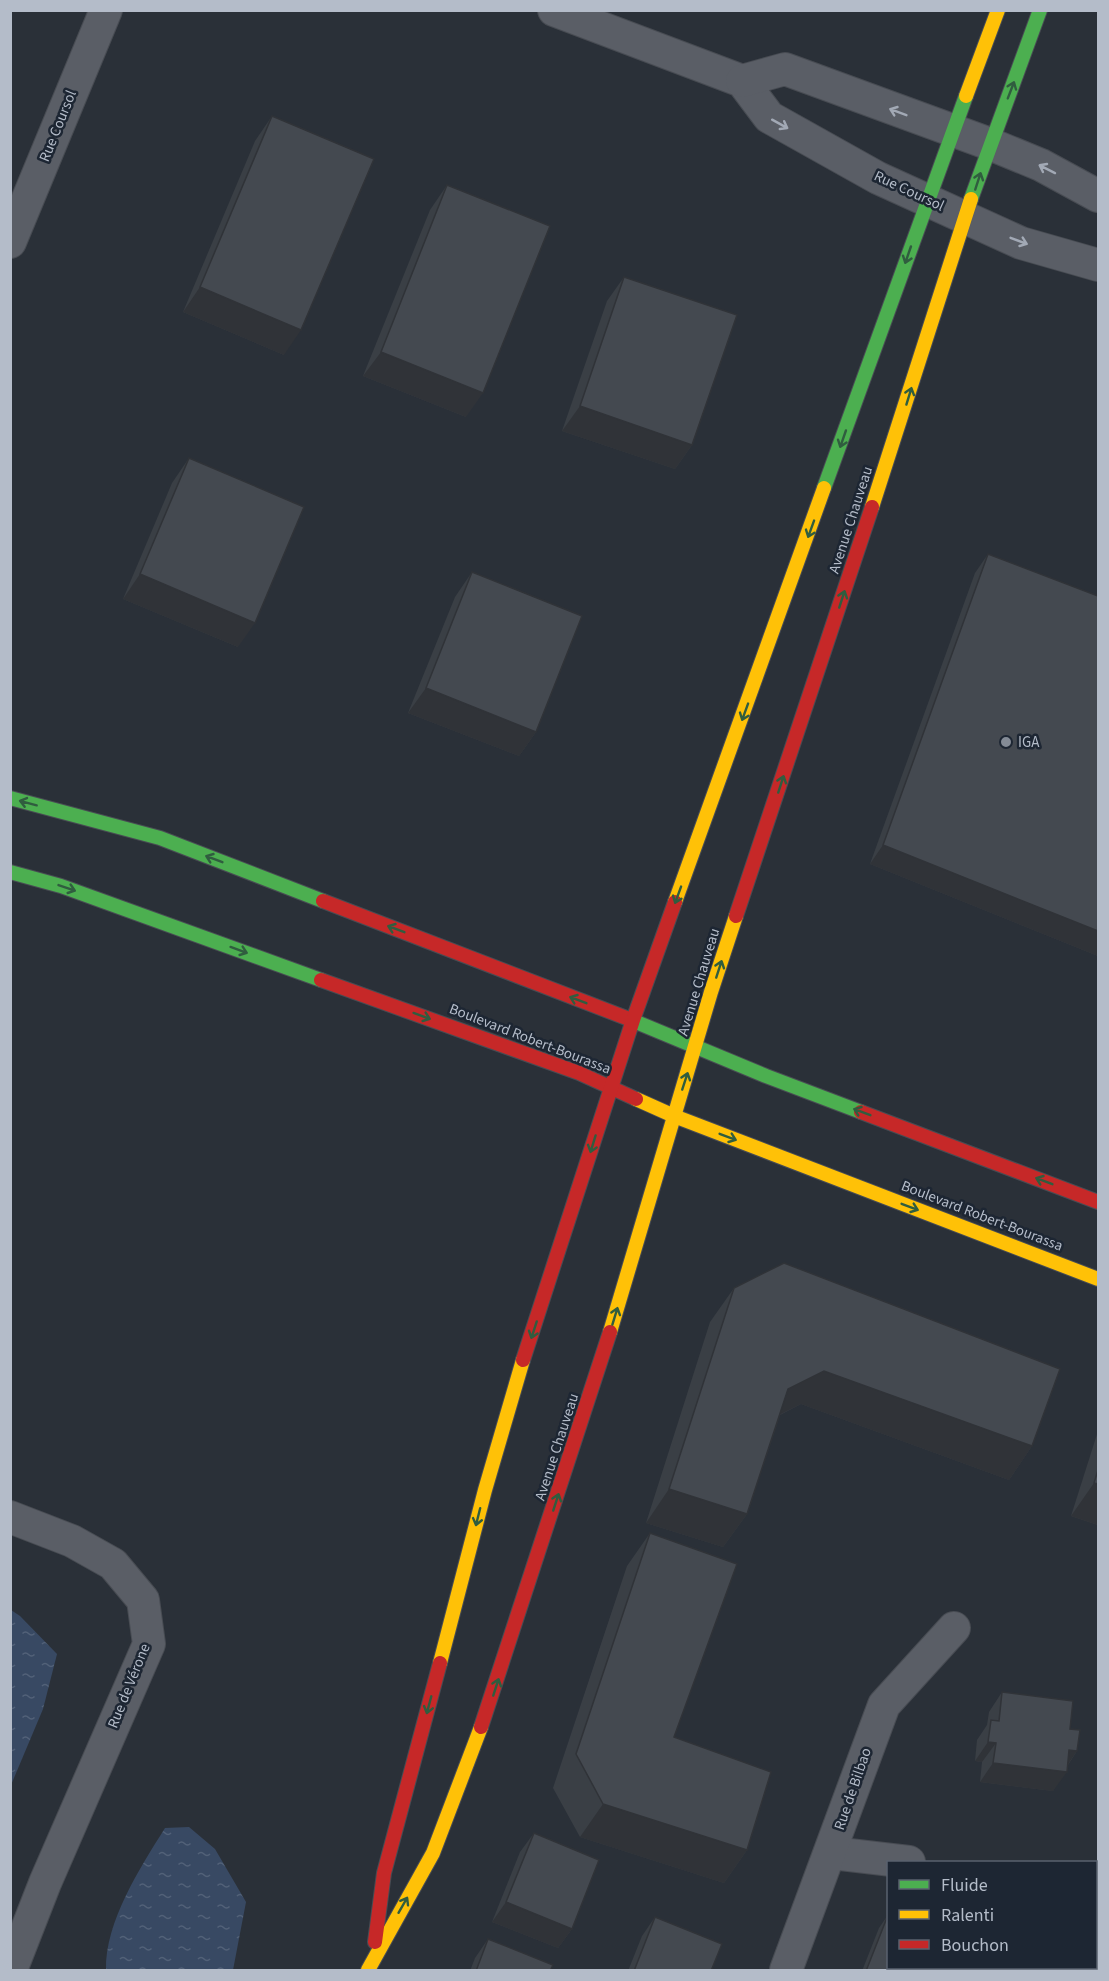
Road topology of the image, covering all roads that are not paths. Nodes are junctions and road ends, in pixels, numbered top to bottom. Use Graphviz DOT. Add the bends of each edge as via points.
graph roads {
  1 [pos="106,10"];
  2 [pos="554,10"];
  3 [pos="998,10"];
  4 [pos="1040,10"];
  5 [pos="742,81"];
  6 [pos="953,132"];
  7 [pos="990,144"];
  8 [pos="1098,196"];
  9 [pos="927,200"];
  10 [pos="966,217"];
  11 [pos="10,242"];
  12 [pos="1098,265"];
  13 [pos="10,798"];
  14 [pos="10,872"];
  15 [pos="633,1020"];
  16 [pos="696,1045"];
  17 [pos="611,1088"];
  18 [pos="674,1116"];
  19 [pos="1098,1202"];
  20 [pos="1098,1279"];
  21 [pos="10,1517"];
  22 [pos="954,1628"];
  23 [pos="832,1852"];
  24 [pos="895,1861"];
  25 [pos="374,1956"];
  26 [pos="12,1971"];
  27 [pos="368,1971"];
  28 [pos="786,1971"];
  1 -- 11 [label="street, Rue Coursol"];
  2 -- 5 [label="street"];
  3 -- 6 [label="main road, Avenue Chauveau"];
  7 -- 4 [label="main road, Avenue Chauveau, one-way"];
  6 -- 5 [label="street, one-way" via="785,69"];
  5 -- 9 [label="street, Rue Coursol, one-way" via="768,117 878,178"];
  6 -- 7 [label="street"];
  6 -- 9 [label="main road, Avenue Chauveau"];
  8 -- 7 [label="street, one-way" via="1041,165"];
  10 -- 7 [label="main road, Avenue Chauveau, one-way"];
  9 -- 10 [label="street, Rue Coursol"];
  9 -- 15 [label="main road, Avenue Chauveau, one-way"];
  10 -- 12 [label="street, Rue Coursol, one-way" via="1021,243"];
  16 -- 10 [label="main road, Avenue Chauveau, one-way"];
  15 -- 13 [label="main road, one-way" via="160,838"];
  14 -- 17 [label="main road, Boulevard Robert-Bourassa, one-way" via="173,926"];
  15 -- 16 [label="main road"];
  15 -- 17 [label="main road, Avenue Chauveau"];
  18 -- 16 [label="main road, Avenue Chauveau, one-way"];
  19 -- 16 [label="main road, one-way" via="766,1076"];
  17 -- 18 [label="main road, Boulevard Robert-Bourassa"];
  17 -- 25 [label="main road, Avenue Chauveau, one-way" via="485,1490 384,1874"];
  18 -- 20 [label="main road, Boulevard Robert-Bourassa, one-way"];
  25 -- 18 [label="main road, Avenue Chauveau, one-way" via="433,1853 488,1710 596,1381"];
  21 -- 26 [label="street, Rue de Vérone" via="72,1541 112,1564 143,1600 149,1644 45,1883"];
  22 -- 23 [label="street, Rue de Bilbao" via="885,1705"];
  23 -- 24 [label="street"];
  23 -- 28 [label="street, Rue de Bilbao"];
  25 -- 27 [label="main road, Avenue Chauveau"];
}
